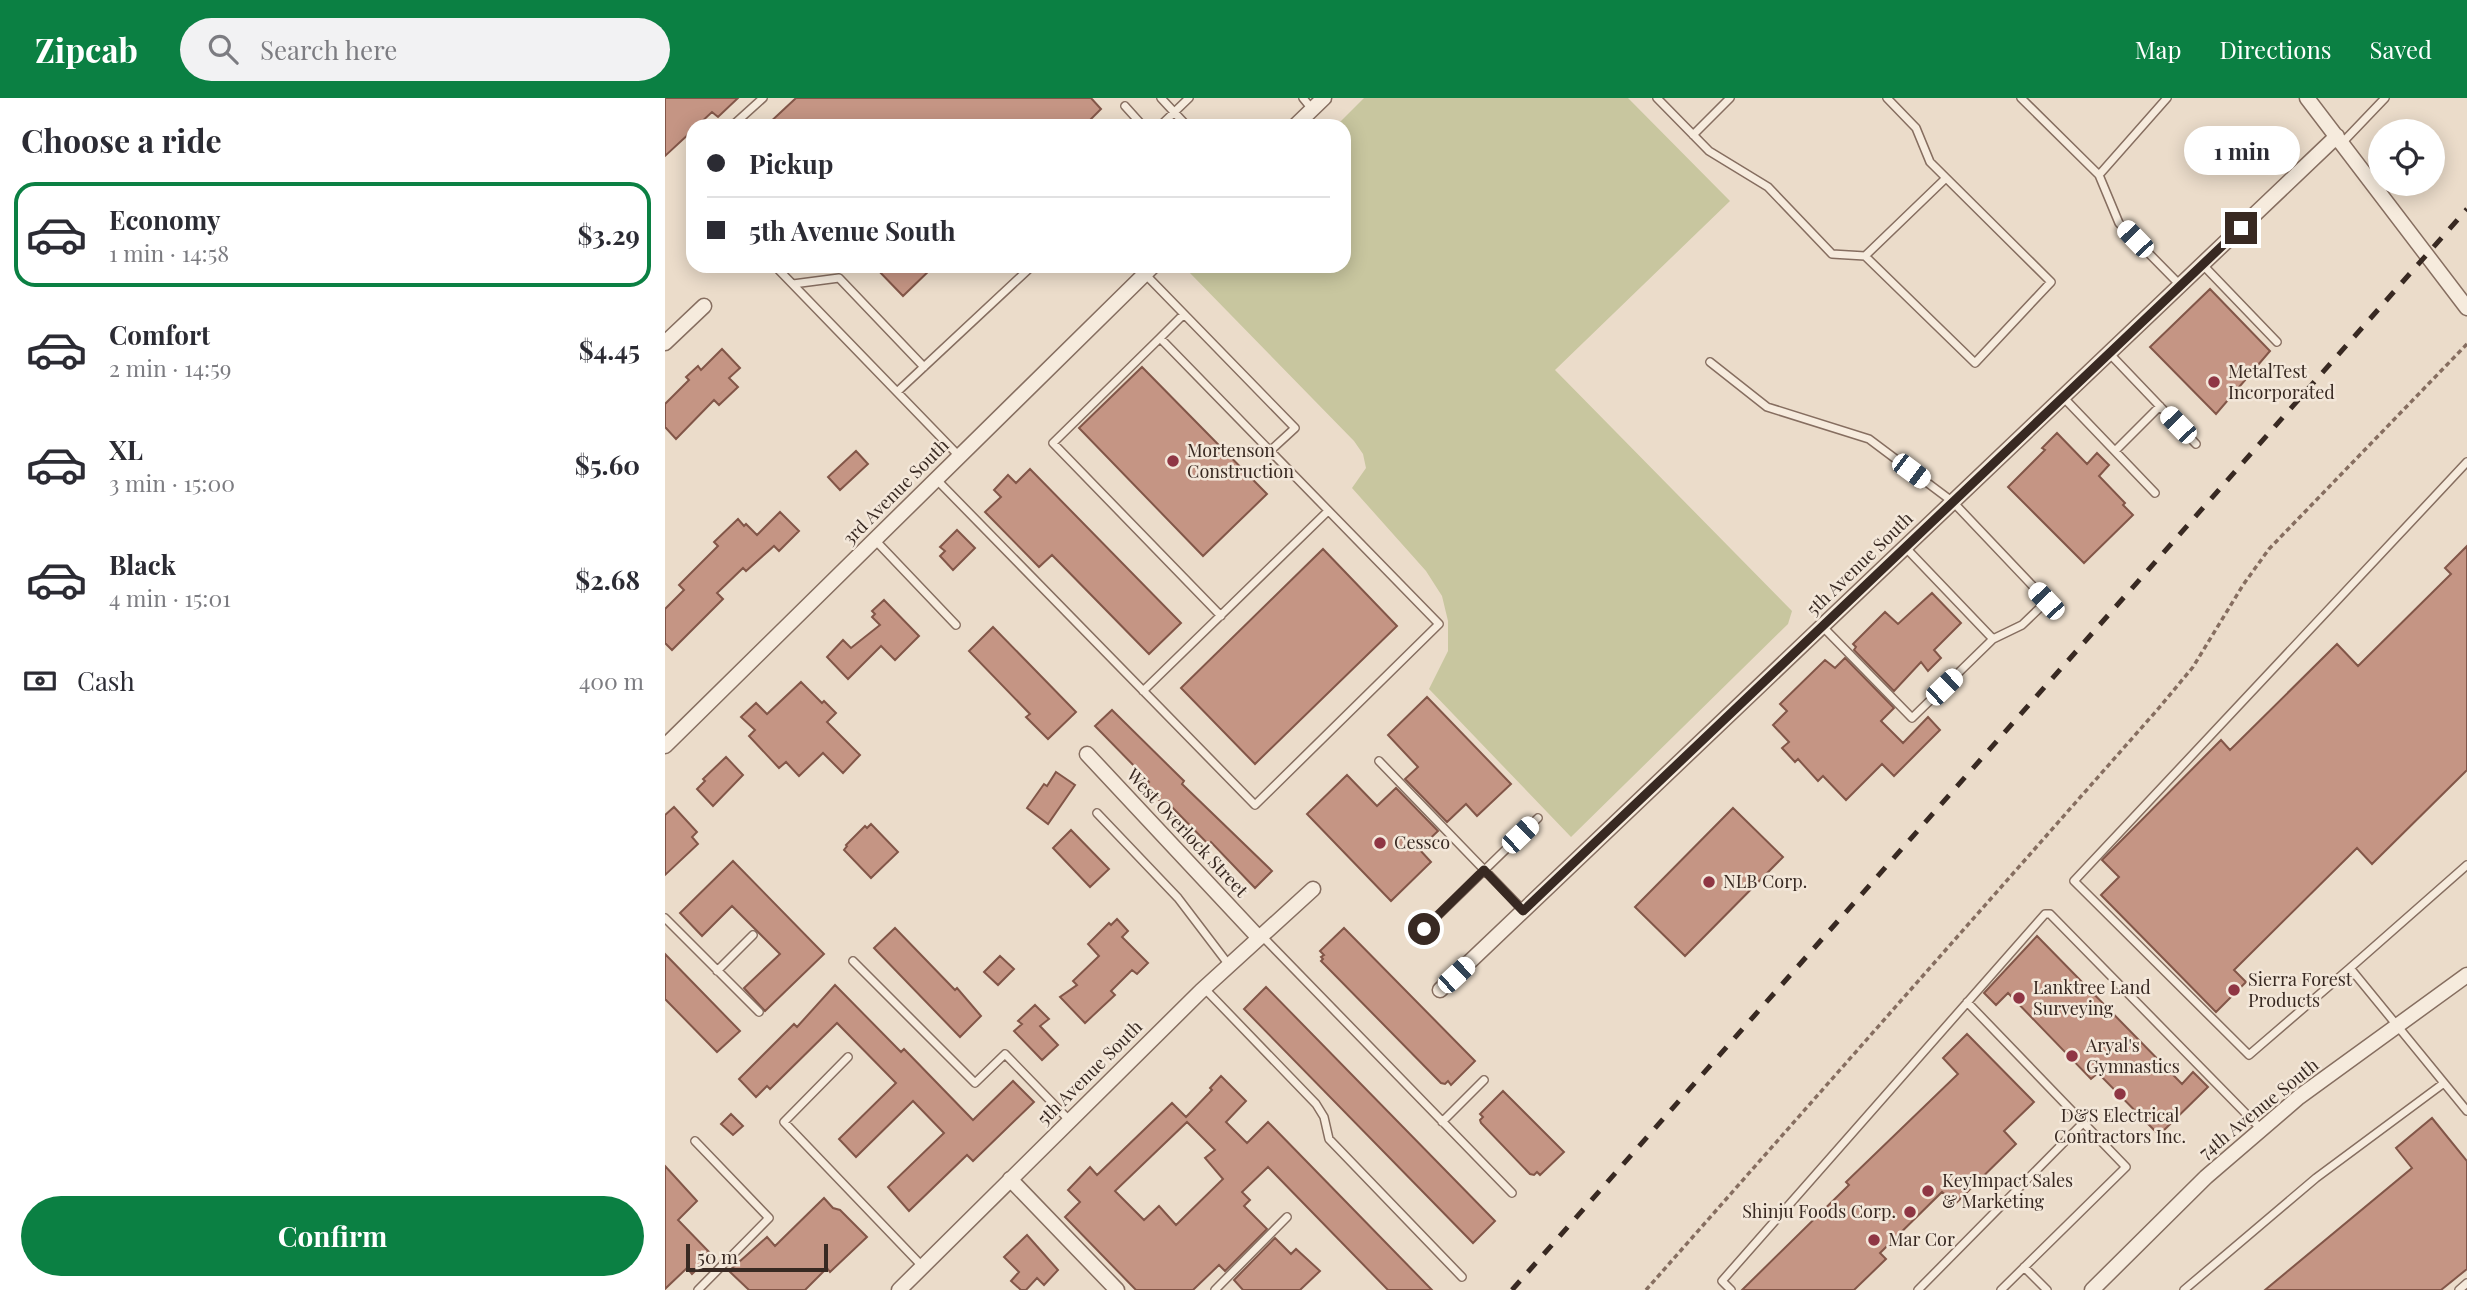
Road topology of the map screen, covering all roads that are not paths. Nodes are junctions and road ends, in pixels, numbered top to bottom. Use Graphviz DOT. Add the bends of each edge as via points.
graph roads {
  1 [pos="762,98"];
  2 [pos="1161,98"];
  3 [pos="1189,98"];
  4 [pos="1324,98"];
  5 [pos="1657,98"];
  6 [pos="1730,98"];
  7 [pos="1887,98"];
  8 [pos="2021,98"];
  9 [pos="2167,98"];
  10 [pos="2307,98"];
  11 [pos="2385,98"];
  12 [pos="1308,104"];
  13 [pos="1125,106"];
  14 [pos="1174,112"];
  15 [pos="740,119"];
  16 [pos="1137,119"];
  17 [pos="1167,119"];
  18 [pos="1180,119"];
  19 [pos="1693,135"];
  20 [pos="2340,140"];
  21 [pos="2099,175"];
  22 [pos="1946,178"];
  23 [pos="1865,256"];
  24 [pos="2202,264"];
  25 [pos="782,273"];
  26 [pos="1025,273"];
  27 [pos="1146,273"];
  28 [pos="1151,273"];
  29 [pos="793,284"];
  30 [pos="2180,286"];
  31 [pos="2465,299"];
  32 [pos="704,306"];
  33 [pos="1184,314"];
  34 [pos="1160,338"];
  35 [pos="2277,342"];
  36 [pos="665,343"];
  37 [pos="2109,353"];
  38 [pos="1710,362"];
  39 [pos="924,367"];
  40 [pos="897,392"];
  41 [pos="2063,397"];
  42 [pos="2160,406"];
  43 [pos="2196,444"];
  44 [pos="1270,451"];
  45 [pos="2115,451"];
  46 [pos="960,456"];
  47 [pos="2467,462"];
  48 [pos="936,479"];
  49 [pos="2155,493"];
  50 [pos="1953,502"];
  51 [pos="1328,511"];
  52 [pos="875,540"];
  53 [pos="1905,547"];
  54 [pos="1221,615"];
  55 [pos="955,625"];
  56 [pos="1822,626"];
  57 [pos="1993,639"];
  58 [pos="1143,691"];
  59 [pos="665,746"];
  60 [pos="1087,754"];
  61 [pos="1379,761"];
  62 [pos="1097,813"];
  63 [pos="1538,818"];
  64 [pos="2467,865"];
  65 [pos="1484,870"];
  66 [pos="1313,889"];
  67 [pos="1523,911"];
  68 [pos="665,918"];
  69 [pos="1424,929"];
  70 [pos="753,935"];
  71 [pos="1260,937"];
  72 [pos="853,961"];
  73 [pos="1229,965"];
  74 [pos="2350,968"];
  75 [pos="717,971"];
  76 [pos="2467,975"];
  77 [pos="1204,988"];
  78 [pos="1440,990"];
  79 [pos="1967,1002"];
  80 [pos="759,1012"];
  81 [pos="2398,1027"];
  82 [pos="848,1057"];
  83 [pos="1484,1080"];
  84 [pos="2444,1083"];
  85 [pos="2467,1111"];
  86 [pos="1070,1121"];
  87 [pos="1442,1122"];
  88 [pos="2083,1123"];
  89 [pos="2262,1129"];
  90 [pos="695,1141"];
  91 [pos="1010,1179"];
  92 [pos="1512,1193"];
  93 [pos="1287,1217"];
  94 [pos="922,1267"];
  95 [pos="2024,1267"];
  96 [pos="1462,1277"];
  97 [pos="2467,1283"];
  98 [pos="2097,1288"];
  99 [pos="698,1290"];
  100 [pos="899,1290"];
  101 [pos="1117,1290"];
  102 [pos="1215,1290"];
  103 [pos="1731,1290"];
  104 [pos="1918,1290"];
  105 [pos="2001,1290"];
  106 [pos="2047,1290"];
  107 [pos="2184,1290"];
  108 [pos="2459,1290"];
  1 -- 15 [label="lane"];
  2 -- 14 [label="lane"];
  3 -- 14 [label="lane"];
  4 -- 12 [label="street"];
  5 -- 19 [label="lane"];
  6 -- 19 [label="lane"];
  7 -- 22 [label="lane" via="1916,128 1930,162"];
  8 -- 21 [label="lane"];
  9 -- 21 [label="lane"];
  10 -- 20 [label="street"];
  11 -- 20 [label="lane"];
  13 -- 16 [label="lane"];
  14 -- 17 [label="lane"];
  14 -- 18 [label="lane"];
  19 -- 23 [label="lane" via="1767,187 1832,254"];
  20 -- 24 [label="street, 5th Avenue South"];
  20 -- 31 [label="street"];
  21 -- 30 [label="lane" via="2119,223"];
  22 -- 23 [label="lane"];
  22 -- 23 [label="lane" via="2051,282 1975,363"];
  24 -- 30 [label="street, 5th Avenue South"];
  24 -- 35 [label="lane"];
  25 -- 29 [label="lane"];
  26 -- 39 [label="lane"];
  27 -- 46 [label="street, 3rd Avenue South"];
  28 -- 33 [label="lane"];
  29 -- 39 [label="lane" via="839,278"];
  29 -- 40 [label="lane"];
  30 -- 37 [label="street, 5th Avenue South"];
  32 -- 36 [label="street"];
  33 -- 34 [label="lane"];
  33 -- 44 [label="lane" via="1295,428"];
  34 -- 44 [label="lane"];
  34 -- 54 [label="lane" via="1053,443"];
  37 -- 41 [label="street, 5th Avenue South"];
  37 -- 42 [label="lane"];
  38 -- 50 [label="lane" via="1767,408 1869,439"];
  39 -- 40 [label="lane"];
  40 -- 46 [label="lane"];
  41 -- 45 [label="lane"];
  41 -- 50 [label="street, 5th Avenue South"];
  42 -- 43 [label="lane"];
  42 -- 45 [label="lane"];
  44 -- 51 [label="lane"];
  45 -- 49 [label="lane"];
  46 -- 48 [label="street, 3rd Avenue South"];
  47 -- 74 [label="lane" via="2074,881 2249,1055"];
  48 -- 52 [label="street, 3rd Avenue South"];
  48 -- 58 [label="lane"];
  50 -- 53 [label="street, 5th Avenue South"];
  50 -- 57 [label="lane" via="2046,601 2022,625"];
  51 -- 54 [label="lane"];
  51 -- 58 [label="lane" via="1439,624 1255,805"];
  52 -- 55 [label="lane"];
  52 -- 59 [label="street, 3rd Avenue South"];
  53 -- 56 [label="street, 5th Avenue South"];
  53 -- 57 [label="lane"];
  54 -- 58 [label="lane"];
  56 -- 57 [label="lane" via="1912,718"];
  56 -- 67 [label="street, 5th Avenue South"];
  60 -- 71 [label="street, West Overlock Street"];
  61 -- 65 [label="lane"];
  62 -- 73 [label="lane" via="1178,898"];
  63 -- 65 [label="lane"];
  64 -- 74 [label="lane"];
  65 -- 67 [label="lane"];
  65 -- 69 [label="lane"];
  66 -- 71 [label="street, 5th Avenue South"];
  67 -- 78 [label="street, 5th Avenue South"];
  68 -- 75 [label="lane"];
  70 -- 75 [label="lane"];
  71 -- 73 [label="street, 5th Avenue South"];
  71 -- 87 [label="lane"];
  72 -- 86 [label="lane" via="975,1083 1005,1054"];
  73 -- 77 [label="street, 5th Avenue South"];
  74 -- 81 [label="lane"];
  75 -- 80 [label="lane"];
  76 -- 81 [label="street, 74th Avenue South"];
  77 -- 86 [label="street, 5th Avenue South"];
  77 -- 96 [label="lane" via="1316,1104 1329,1139"];
  79 -- 88 [label="lane"];
  79 -- 89 [label="lane" via="2045,914 2050,914"];
  79 -- 103 [label="lane" via="1722,1281"];
  81 -- 84 [label="lane"];
  81 -- 89 [label="street, 74th Avenue South"];
  82 -- 94 [label="lane" via="784,1122"];
  83 -- 87 [label="lane"];
  84 -- 85 [label="lane"];
  84 -- 107 [label="lane" via="2316,1178"];
  86 -- 91 [label="street, 5th Avenue South"];
  87 -- 92 [label="lane"];
  88 -- 95 [label="lane" via="2126,1167"];
  88 -- 104 [label="lane"];
  89 -- 98 [label="street, 74th Avenue South" via="2206,1177"];
  90 -- 99 [label="lane" via="769,1218"];
  91 -- 94 [label="street, 5th Avenue South"];
  91 -- 101 [label="street"];
  93 -- 102 [label="lane"];
  94 -- 100 [label="street, 5th Avenue South"];
  95 -- 105 [label="lane"];
  95 -- 106 [label="lane"];
  97 -- 108 [label="lane"];
}
